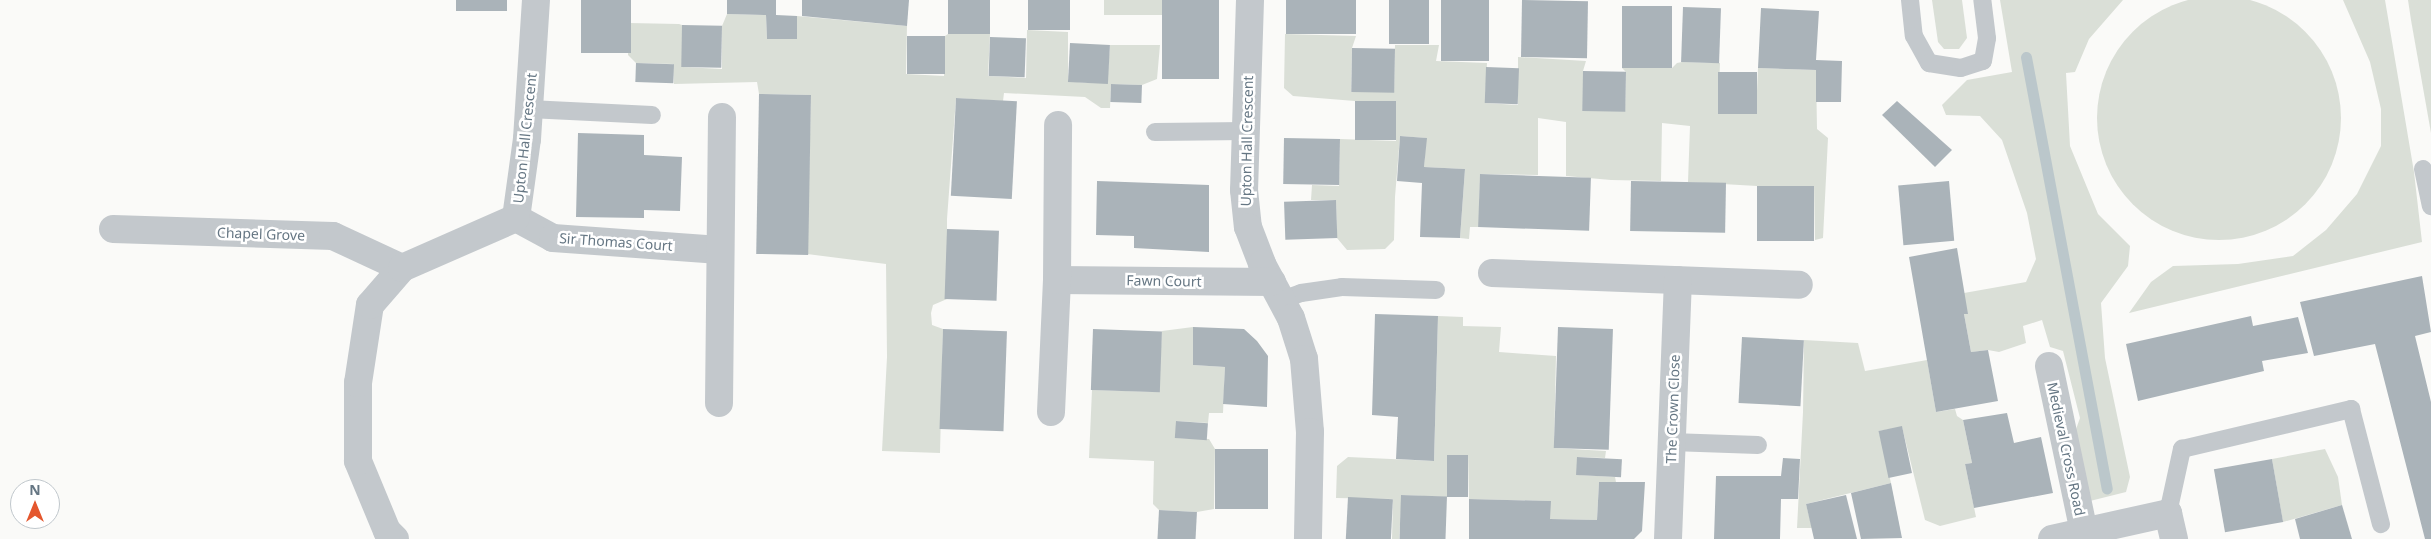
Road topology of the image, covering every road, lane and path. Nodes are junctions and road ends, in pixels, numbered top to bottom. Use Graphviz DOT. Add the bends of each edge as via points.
graph roads {
  1 [pos="536,0"];
  2 [pos="1250,0"];
  3 [pos="1910,0"];
  4 [pos="1982,0"];
  5 [pos="530,109"];
  6 [pos="652,115"];
  7 [pos="722,117"];
  8 [pos="1058,125"];
  9 [pos="1246,131"];
  10 [pos="1155,132"];
  11 [pos="2424,169"];
  12 [pos="2431,206"];
  13 [pos="516,218"];
  14 [pos="113,229"];
  15 [pos="720,250"];
  16 [pos="402,268"];
  17 [pos="1492,273"];
  18 [pos="1057,280"];
  19 [pos="1678,280"];
  20 [pos="1799,285"];
  21 [pos="1436,290"];
  22 [pos="1277,291"];
  23 [pos="2049,366"];
  24 [pos="719,403"];
  25 [pos="1051,412"];
  26 [pos="1671,442"];
  27 [pos="1758,445"];
  28 [pos="2380,524"];
  29 [pos="2171,526"];
  30 [pos="386,536"];
  31 [pos="2070,536"];
  32 [pos="1308,539"];
  33 [pos="1668,539"];
  1 -- 5 [label="street, Upton Hall Crescent"];
  2 -- 9 [label="street, Upton Hall Crescent"];
  3 -- 4 [label="lane" via="1914,36 1929,62 1961,68 1983,61 1987,38"];
  5 -- 6 [label="lane"];
  5 -- 13 [label="street, Upton Hall Crescent"];
  7 -- 15 [label="street"];
  8 -- 18 [label="street"];
  9 -- 10 [label="lane"];
  9 -- 22 [label="street, Upton Hall Crescent" via="1244,190 1248,227"];
  11 -- 12 [label="lane"];
  13 -- 15 [label="street, Sir Thomas Court" via="553,238"];
  13 -- 16 [label="street, Upton Hall Crescent"];
  14 -- 16 [label="street, Chapel Grove" via="333,236"];
  15 -- 24 [label="street"];
  16 -- 30 [label="street, Upton Hall Crescent" via="370,305 358,383 358,460"];
  17 -- 19 [label="street"];
  18 -- 22 [label="street, Fawn Court"];
  18 -- 25 [label="street"];
  19 -- 20 [label="street"];
  19 -- 26 [label="street, The Crown Close"];
  21 -- 22 [label="lane" via="1342,287 1302,293"];
  22 -- 32 [label="street, Upton Hall Crescent" via="1291,318 1304,359 1310,432"];
  23 -- 31 [label="street, Medieval Cross Road"];
  26 -- 27 [label="lane"];
  26 -- 33 [label="street, The Crown Close"];
  28 -- 29 [label="lane" via="2351,409 2182,449"];
  29 -- 31 [label="street"];
}
